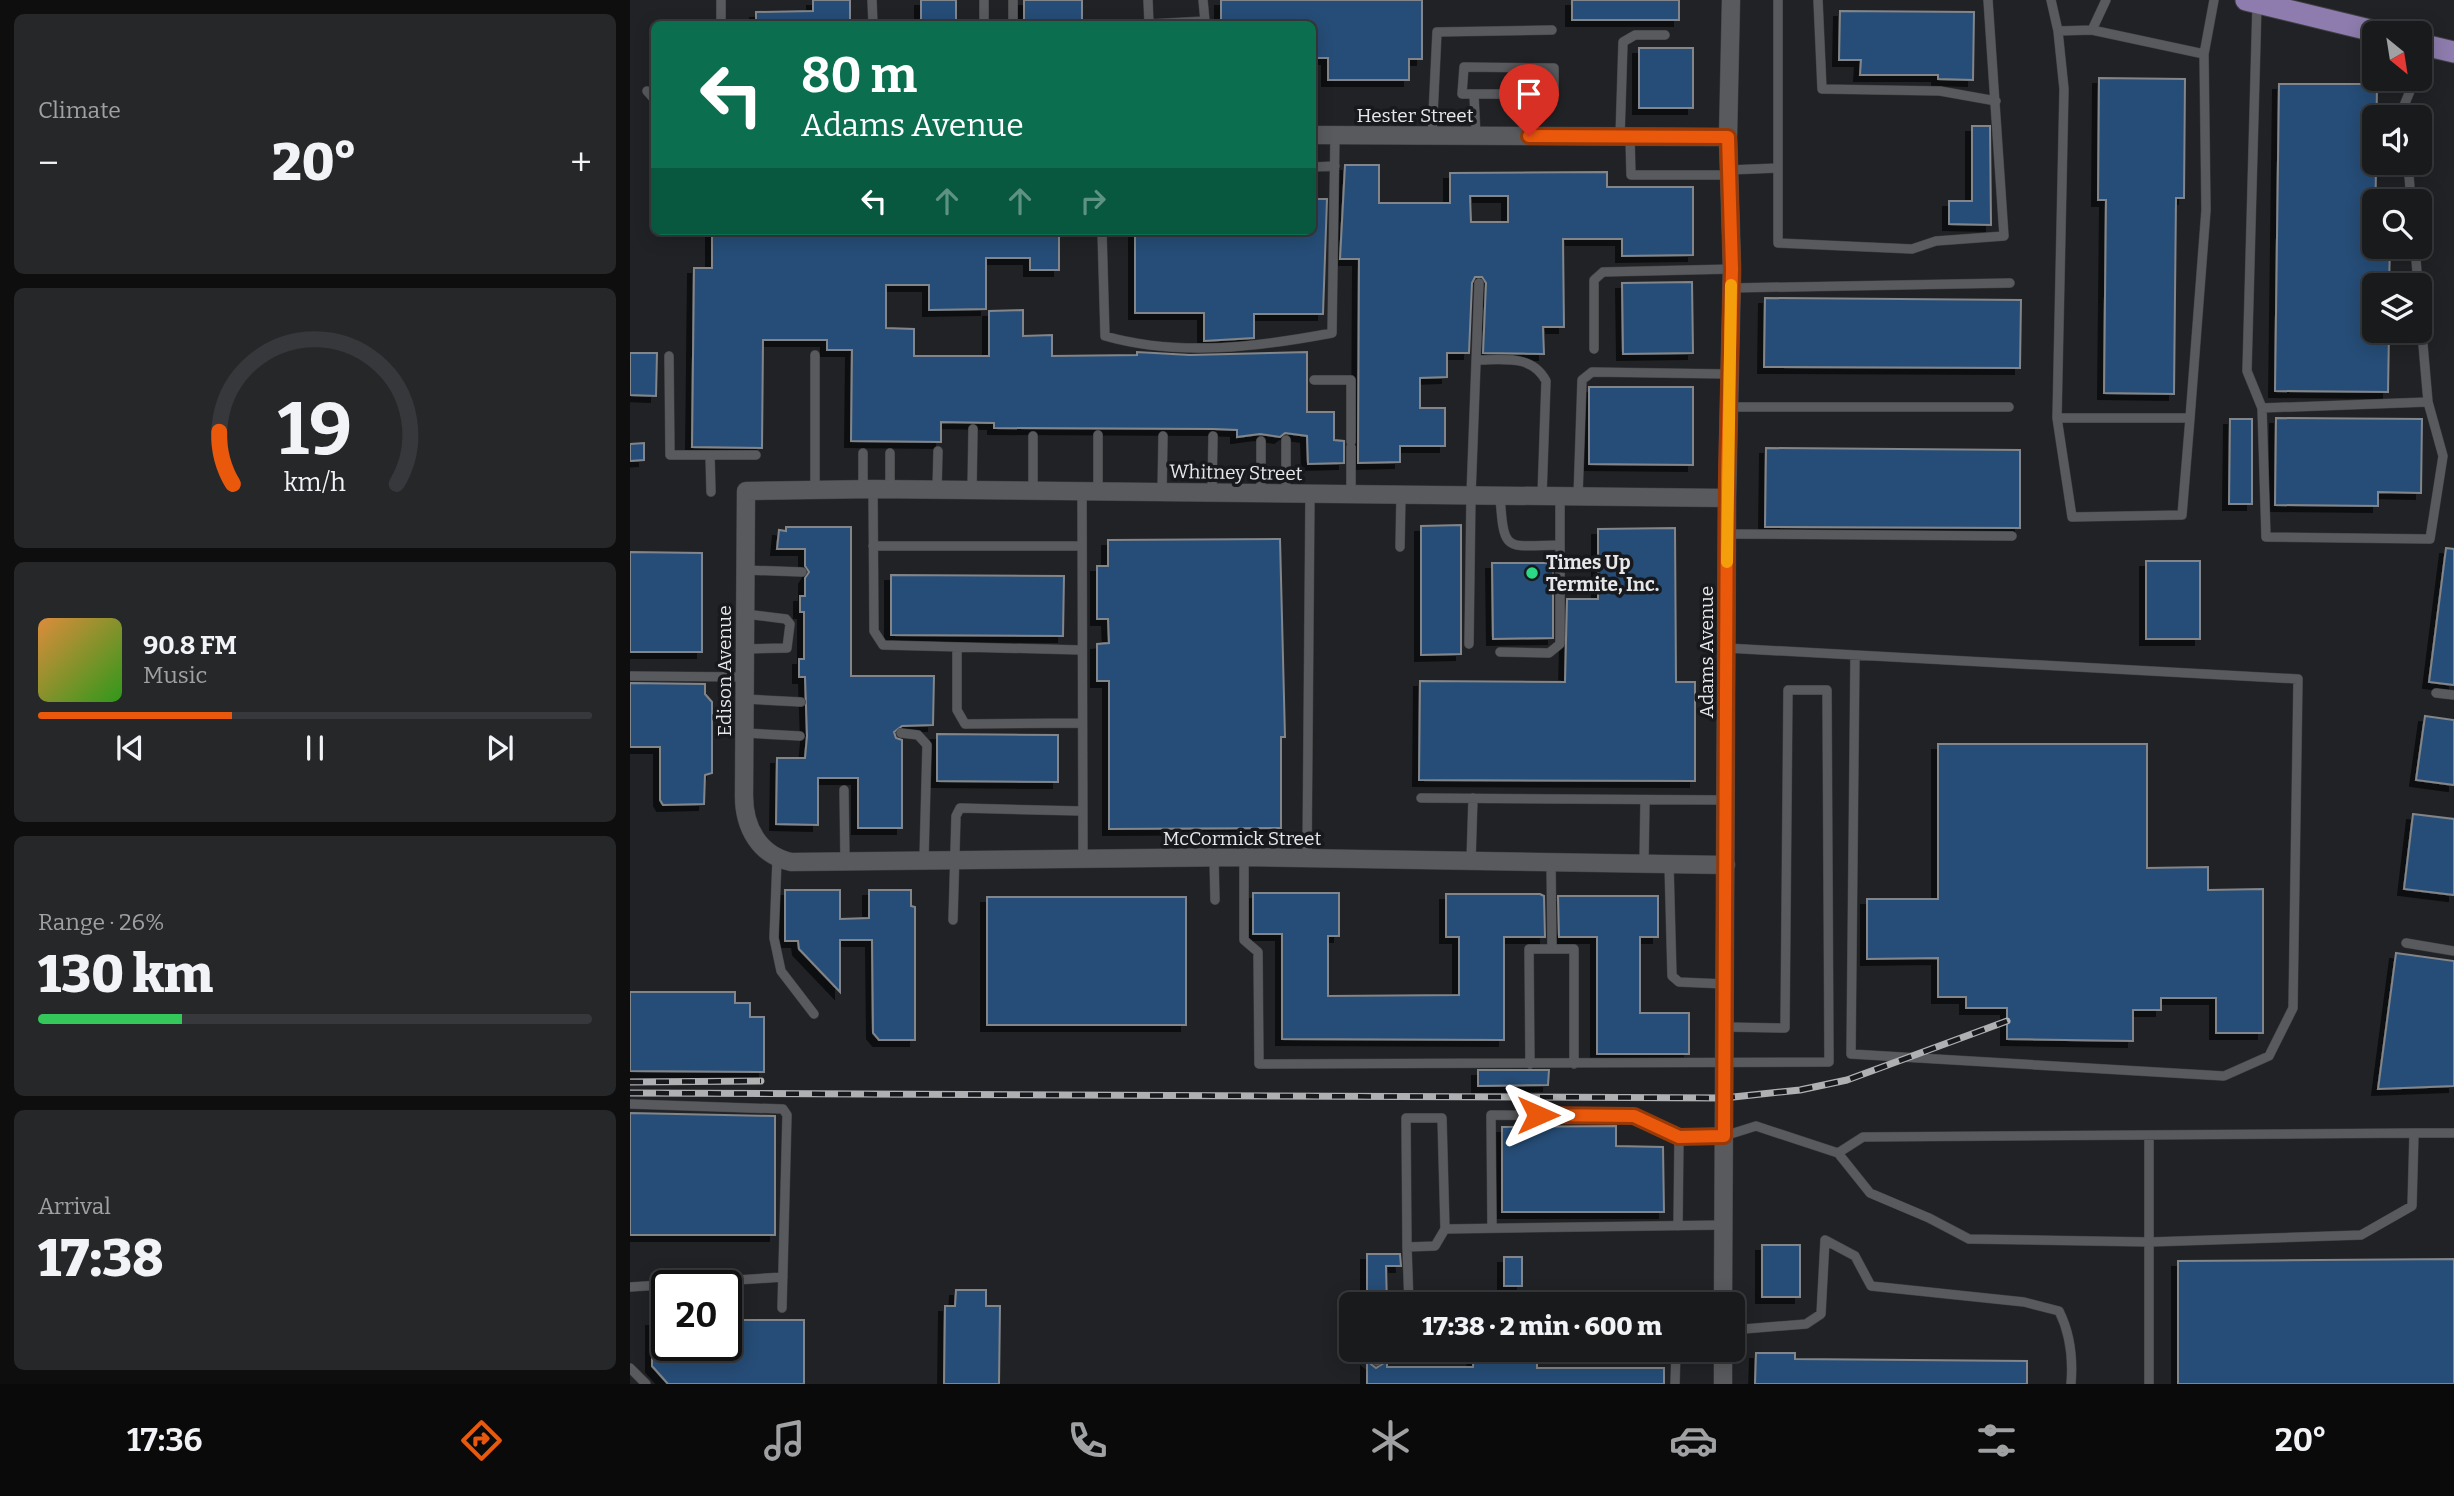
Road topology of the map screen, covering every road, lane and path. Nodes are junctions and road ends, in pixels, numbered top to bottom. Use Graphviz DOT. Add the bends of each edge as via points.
graph roads {
  1 [pos="721,0"];
  2 [pos="872,0"];
  3 [pos="984,0"];
  4 [pos="1013,0"];
  5 [pos="1148,0"];
  6 [pos="1203,0"];
  7 [pos="1731,0"];
  8 [pos="1778,0"];
  9 [pos="1818,0"];
  10 [pos="1988,0"];
  11 [pos="2051,0"];
  12 [pos="2106,0"];
  13 [pos="2214,0"];
  14 [pos="2251,1"];
  15 [pos="721,21"];
  16 [pos="873,21"];
  17 [pos="984,21"];
  18 [pos="1013,21"];
  19 [pos="1148,21"];
  20 [pos="1205,21"];
  21 [pos="2362,28"];
  22 [pos="1552,30"];
  23 [pos="2092,30"];
  24 [pos="2058,31"];
  25 [pos="1665,35"];
  26 [pos="2432,52"];
  27 [pos="2454,52"];
  28 [pos="2204,54"];
  29 [pos="648,91"];
  30 [pos="651,95"];
  31 [pos="1474,95"];
  32 [pos="1996,102"];
  33 [pos="1316,135"];
  34 [pos="1335,135"];
  35 [pos="1432,136"];
  36 [pos="1476,136"];
  37 [pos="1625,137"];
  38 [pos="1728,137"];
  39 [pos="1335,166"];
  40 [pos="1316,167"];
  41 [pos="1778,168"];
  42 [pos="1729,172"];
  43 [pos="1102,235"];
  44 [pos="1732,278"];
  45 [pos="1479,283"];
  46 [pos="2010,283"];
  47 [pos="2423,343"];
  48 [pos="1594,349"];
  49 [pos="815,355"];
  50 [pos="669,356"];
  51 [pos="1476,360"];
  52 [pos="1728,374"];
  53 [pos="1314,380"];
  54 [pos="2428,401"];
  55 [pos="1728,407"];
  56 [pos="2009,407"];
  57 [pos="2262,408"];
  58 [pos="2057,418"];
  59 [pos="2190,418"];
  60 [pos="973,429"];
  61 [pos="1098,435"];
  62 [pos="1033,436"];
  63 [pos="1163,436"];
  64 [pos="1213,436"];
  65 [pos="1286,440"];
  66 [pos="1261,441"];
  67 [pos="938,451"];
  68 [pos="863,453"];
  69 [pos="890,453"];
  70 [pos="710,455"];
  71 [pos="755,455"];
  72 [pos="875,489"];
  73 [pos="815,490"];
  74 [pos="937,490"];
  75 [pos="746,491"];
  76 [pos="972,491"];
  77 [pos="1033,491"];
  78 [pos="711,492"];
  79 [pos="1090,492"];
  80 [pos="1162,492"];
  81 [pos="1212,493"];
  82 [pos="1261,494"];
  83 [pos="1286,494"];
  84 [pos="1310,494"];
  85 [pos="1351,494"];
  86 [pos="1401,495"];
  87 [pos="1471,495"];
  88 [pos="1500,496"];
  89 [pos="1560,496"];
  90 [pos="1727,498"];
  91 [pos="1727,534"];
  92 [pos="2012,536"];
  93 [pos="1560,545"];
  94 [pos="873,546"];
  95 [pos="1082,546"];
  96 [pos="1400,547"];
  97 [pos="746,569"];
  98 [pos="802,572"];
  99 [pos="745,614"];
  100 [pos="1469,643"];
  101 [pos="957,647"];
  102 [pos="1727,648"];
  103 [pos="745,649"];
  104 [pos="1082,650"];
  105 [pos="1500,652"];
  106 [pos="1855,655"];
  107 [pos="630,676"];
  108 [pos="745,677"];
  109 [pos="2436,693"];
  110 [pos="2454,695"];
  111 [pos="745,698"];
  112 [pos="801,702"];
  113 [pos="1081,723"];
  114 [pos="744,733"];
  115 [pos="901,733"];
  116 [pos="800,736"];
  117 [pos="844,790"];
  118 [pos="1421,798"];
  119 [pos="1472,798"];
  120 [pos="1645,800"];
  121 [pos="1726,800"];
  122 [pos="1081,811"];
  123 [pos="1244,857"];
  124 [pos="1214,858"];
  125 [pos="1307,858"];
  126 [pos="777,859"];
  127 [pos="924,859"];
  128 [pos="956,859"];
  129 [pos="1083,860"];
  130 [pos="845,861"];
  131 [pos="1471,861"];
  132 [pos="1551,862"];
  133 [pos="1644,863"];
  134 [pos="1669,864"];
  135 [pos="1726,864"];
  136 [pos="1214,900"];
  137 [pos="953,920"];
  138 [pos="2406,943"];
  139 [pos="1552,949"];
  140 [pos="2454,951"];
  141 [pos="1725,984"];
  142 [pos="814,1014"];
  143 [pos="1725,1027"];
  144 [pos="1530,1063"];
  145 [pos="1574,1064"];
  146 [pos="1724,1064"];
  147 [pos="630,1104"];
  148 [pos="2414,1133"];
  149 [pos="2454,1133"];
  150 [pos="2149,1135"];
  151 [pos="1724,1136"];
  152 [pos="1679,1137"];
  153 [pos="1838,1153"];
  154 [pos="1723,1225"];
  155 [pos="1678,1226"];
  156 [pos="1492,1228"];
  157 [pos="1445,1229"];
  158 [pos="2150,1242"];
  159 [pos="1407,1247"];
  160 [pos="783,1277"];
  161 [pos="630,1287"];
  162 [pos="1409,1292"];
  163 [pos="1723,1292"];
  164 [pos="782,1308"];
  165 [pos="1745,1328"];
  166 [pos="1676,1362"];
  167 [pos="1723,1362"];
  168 [pos="630,1368"];
  169 [pos="646,1384"];
  170 [pos="1675,1384"];
  171 [pos="1723,1384"];
  172 [pos="2071,1384"];
  173 [pos="2149,1384"];
  1 -- 15 [label="lane"];
  2 -- 16 [label="lane"];
  3 -- 17 [label="lane"];
  4 -- 18 [label="lane"];
  5 -- 19 [label="lane"];
  6 -- 20 [label="lane"];
  7 -- 38 [label="street, Adams Avenue"];
  8 -- 41 [label="lane"];
  9 -- 32 [label="lane" via="1822,89 1940,91"];
  10 -- 32 [label="lane"];
  11 -- 24 [label="lane"];
  12 -- 23 [label="lane"];
  13 -- 28 [label="lane"];
  14 -- 21 [label="main road"];
  14 -- 57 [label="lane" via="2247,371"];
  22 -- 35 [label="lane" via="1437,32"];
  23 -- 24 [label="lane"];
  23 -- 28 [label="lane"];
  24 -- 58 [label="lane" via="2064,89"];
  25 -- 37 [label="lane" via="1623,41"];
  26 -- 27 [label="main road"];
  28 -- 59 [label="lane" via="2206,209"];
  29 -- 30 [label="lane"];
  31 -- 31 [label="lane" via="1462,94 1464,67 1554,68 1553,94"];
  31 -- 36 [label="lane"];
  32 -- 41 [label="lane" via="2004,236 1936,241 1912,249 1778,243"];
  33 -- 34 [label="street, Hester Street"];
  34 -- 35 [label="street, Hester Street"];
  34 -- 39 [label="lane"];
  35 -- 36 [label="street, Hester Street"];
  36 -- 37 [label="street, Hester Street"];
  37 -- 38 [label="street, Hester Street"];
  37 -- 42 [label="lane" via="1631,175"];
  38 -- 42 [label="street, Adams Avenue"];
  39 -- 40 [label="lane"];
  39 -- 43 [label="lane" via="1332,333 1259,346 1134,344 1105,336"];
  41 -- 42 [label="lane"];
  42 -- 44 [label="street, Adams Avenue"];
  44 -- 46 [label="lane"];
  44 -- 48 [label="lane" via="1603,272 1594,280"];
  44 -- 52 [label="street, Adams Avenue"];
  45 -- 51 [label="lane"];
  47 -- 54 [label="lane"];
  49 -- 73 [label="lane"];
  50 -- 70 [label="lane" via="670,455"];
  51 -- 87 [label="lane"];
  51 -- 89 [label="lane" via="1522,360 1539,369 1546,381"];
  52 -- 55 [label="street, Adams Avenue"];
  52 -- 89 [label="lane" via="1585,375"];
  53 -- 85 [label="lane" via="1350,380"];
  54 -- 57 [label="lane"];
  54 -- 57 [label="lane" via="2443,456 2430,539 2266,537"];
  55 -- 56 [label="lane"];
  55 -- 90 [label="street, Adams Avenue"];
  58 -- 59 [label="lane"];
  58 -- 59 [label="lane" via="2072,517 2182,515"];
  60 -- 76 [label="lane"];
  61 -- 79 [label="lane"];
  62 -- 77 [label="lane"];
  63 -- 80 [label="lane"];
  64 -- 81 [label="lane"];
  65 -- 83 [label="lane"];
  66 -- 82 [label="lane"];
  67 -- 74 [label="lane"];
  68 -- 72 [label="lane"];
  69 -- 72 [label="lane"];
  70 -- 71 [label="lane"];
  70 -- 78 [label="lane"];
  72 -- 73 [label="street, Whitney Street"];
  72 -- 74 [label="street, Whitney Street"];
  72 -- 94 [label="lane"];
  73 -- 75 [label="street, Whitney Street"];
  74 -- 76 [label="street, Whitney Street"];
  75 -- 97 [label="street, Edison Avenue"];
  76 -- 77 [label="street, Whitney Street"];
  77 -- 79 [label="street, Whitney Street"];
  79 -- 80 [label="street, Whitney Street"];
  79 -- 95 [label="lane"];
  80 -- 81 [label="street, Whitney Street"];
  81 -- 82 [label="street, Whitney Street"];
  82 -- 83 [label="street, Whitney Street"];
  83 -- 84 [label="street, Whitney Street"];
  84 -- 85 [label="street, Whitney Street"];
  84 -- 125 [label="lane"];
  85 -- 86 [label="street, Whitney Street"];
  86 -- 87 [label="street, Whitney Street"];
  86 -- 96 [label="lane"];
  87 -- 88 [label="street, Whitney Street"];
  87 -- 100 [label="lane"];
  88 -- 89 [label="street, Whitney Street"];
  88 -- 93 [label="lane" via="1502,534 1513,546"];
  89 -- 90 [label="street, Whitney Street"];
  89 -- 93 [label="lane"];
  90 -- 91 [label="street, Adams Avenue"];
  91 -- 92 [label="lane"];
  91 -- 102 [label="street, Adams Avenue"];
  93 -- 105 [label="lane" via="1560,644 1549,653"];
  94 -- 95 [label="lane"];
  94 -- 101 [label="lane" via="877,640 883,645"];
  95 -- 104 [label="lane"];
  97 -- 98 [label="lane"];
  97 -- 99 [label="street, Edison Avenue"];
  99 -- 103 [label="street, Edison Avenue"];
  99 -- 103 [label="lane" via="786,619 790,624 787,648"];
  101 -- 104 [label="lane"];
  101 -- 113 [label="lane" via="957,710 965,724"];
  102 -- 106 [label="lane"];
  102 -- 121 [label="street, Adams Avenue"];
  103 -- 108 [label="street, Edison Avenue"];
  104 -- 113 [label="lane"];
  106 -- 106 [label="lane" via="2298,679 2293,1008 2269,1056 2224,1076 1851,1054"];
  107 -- 108 [label="lane"];
  108 -- 111 [label="street, Edison Avenue"];
  109 -- 110 [label="lane"];
  111 -- 112 [label="lane"];
  111 -- 114 [label="street, Edison Avenue"];
  113 -- 122 [label="lane"];
  114 -- 116 [label="lane"];
  114 -- 126 [label="street, Edison Avenue" via="748,826 761,847"];
  115 -- 127 [label="lane" via="918,735 927,745"];
  117 -- 130 [label="lane"];
  118 -- 119 [label="lane"];
  119 -- 120 [label="lane"];
  119 -- 131 [label="lane"];
  120 -- 121 [label="lane"];
  120 -- 133 [label="lane"];
  121 -- 135 [label="street, Adams Avenue"];
  122 -- 128 [label="lane" via="965,806 956,816"];
  122 -- 129 [label="lane"];
  123 -- 124 [label="street, McCormick Street"];
  123 -- 125 [label="street, McCormick Street"];
  123 -- 144 [label="lane" via="1244,940 1258,952 1259,1064"];
  124 -- 129 [label="street, McCormick Street"];
  124 -- 136 [label="lane"];
  125 -- 131 [label="street, McCormick Street"];
  126 -- 130 [label="street, McCormick Street"];
  126 -- 142 [label="lane" via="774,939 781,971"];
  127 -- 128 [label="street, McCormick Street"];
  127 -- 130 [label="street, McCormick Street"];
  128 -- 129 [label="street, McCormick Street"];
  128 -- 137 [label="lane"];
  131 -- 132 [label="street, McCormick Street"];
  132 -- 133 [label="street, McCormick Street"];
  132 -- 139 [label="lane"];
  133 -- 134 [label="street, McCormick Street"];
  134 -- 135 [label="street, McCormick Street"];
  134 -- 141 [label="lane" via="1670,973 1679,982"];
  135 -- 141 [label="street, Adams Avenue"];
  138 -- 140 [label="lane"];
  139 -- 144 [label="lane" via="1529,949"];
  139 -- 145 [label="lane" via="1574,949"];
  141 -- 143 [label="street, Adams Avenue"];
  143 -- 146 [label="street, Adams Avenue"];
  143 -- 146 [label="lane" via="1785,1028 1788,690 1827,690 1829,1062"];
  144 -- 145 [label="lane"];
  145 -- 146 [label="lane"];
  146 -- 151 [label="street, Adams Avenue"];
  147 -- 160 [label="lane" via="783,1109 787,1115"];
  148 -- 149 [label="lane"];
  148 -- 150 [label="lane"];
  148 -- 158 [label="lane" via="2412,1206 2361,1235"];
  150 -- 153 [label="lane" via="1863,1137"];
  150 -- 158 [label="lane"];
  151 -- 152 [label="lane"];
  151 -- 153 [label="lane" via="1756,1126"];
  151 -- 154 [label="street, Adams Avenue"];
  152 -- 155 [label="lane"];
  152 -- 156 [label="lane" via="1634,1116 1491,1115"];
  153 -- 158 [label="lane" via="1870,1193 1969,1239"];
  154 -- 155 [label="lane"];
  154 -- 163 [label="street, Adams Avenue"];
  155 -- 156 [label="lane"];
  156 -- 157 [label="lane"];
  157 -- 159 [label="lane" via="1435,1246"];
  157 -- 159 [label="lane" via="1442,1118 1406,1118"];
  158 -- 173 [label="lane"];
  159 -- 162 [label="lane"];
  160 -- 161 [label="lane"];
  160 -- 164 [label="lane"];
  165 -- 172 [label="lane" via="1806,1324 1821,1314 1825,1240 1855,1256 1871,1286 2024,1302 2059,1311 2068,1335"];
  166 -- 170 [label="lane"];
  167 -- 171 [label="street"];
  168 -- 169 [label="lane"];
}
